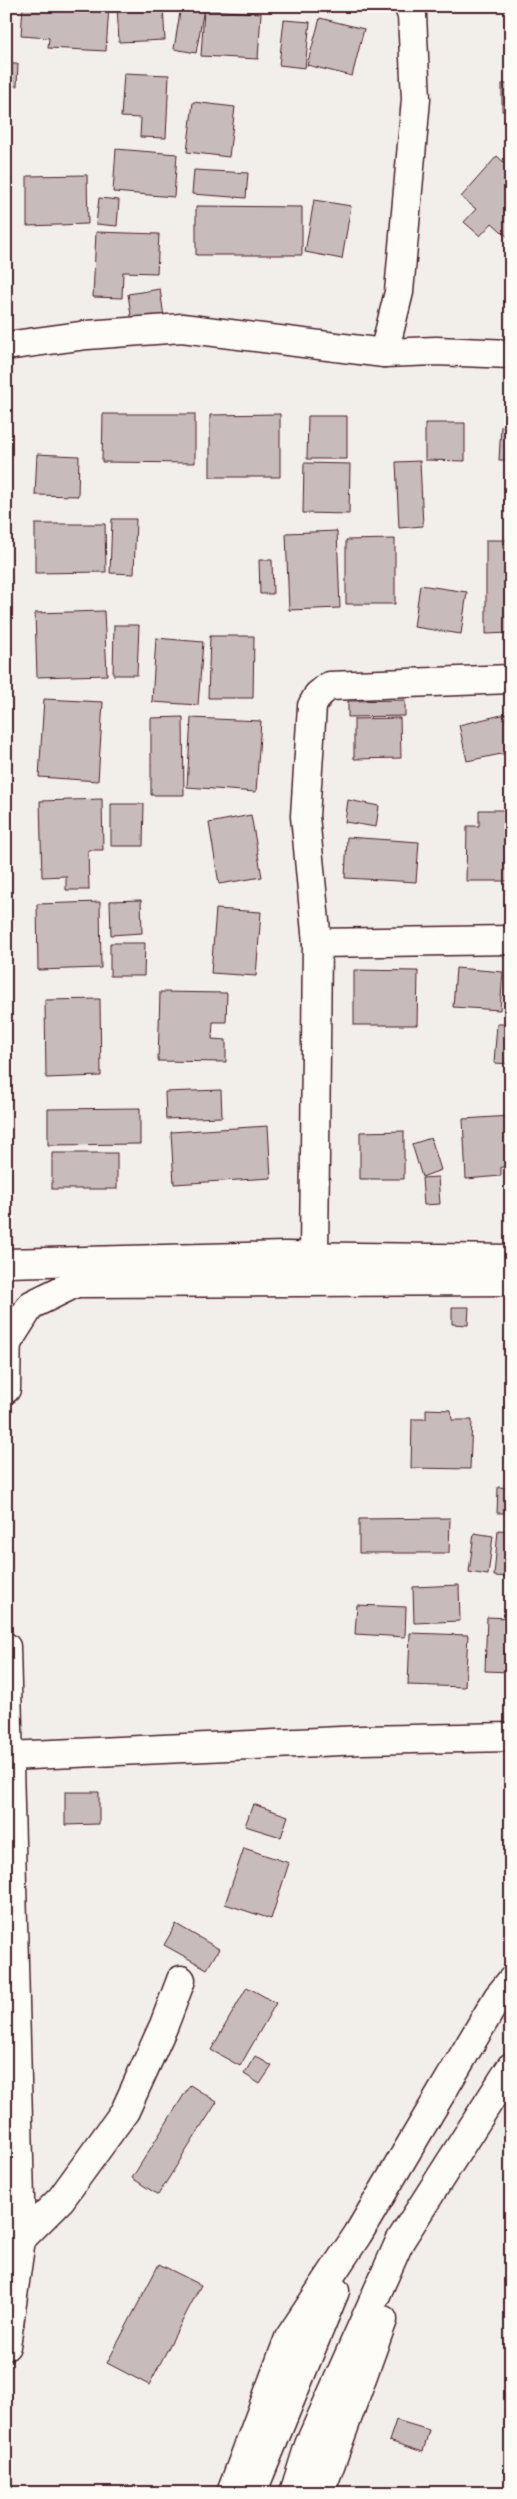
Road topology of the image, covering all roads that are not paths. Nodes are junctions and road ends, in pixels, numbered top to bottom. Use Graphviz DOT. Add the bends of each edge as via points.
graph roads {
  1 [pos="408,6"];
  2 [pos="6,346"];
  3 [pos="384,353"];
  4 [pos="511,354"];
  5 [pos="511,679"];
  6 [pos="511,940"];
  7 [pos="316,943"];
  8 [pos="314,1257"];
  9 [pos="511,1259"];
  10 [pos="6,1263"];
  11 [pos="511,1281"];
  12 [pos="6,1309"];
  13 [pos="7,1343"];
  14 [pos="6,1388"];
  15 [pos="6,1646"];
  16 [pos="511,1737"];
  17 [pos="8,1756"];
  18 [pos="181,1980"];
  19 [pos="511,1981"];
  20 [pos="511,2067"];
  21 [pos="358,2234"];
  22 [pos="21,2239"];
  23 [pos="400,2241"];
  24 [pos="6,2346"];
  25 [pos="231,2493"];
  26 [pos="252,2493"];
  27 [pos="294,2493"];
  28 [pos="320,2493"];
  1 -- 3 [label="main road" via="412,15 416,99 398,292"];
  2 -- 3 [label="main road" via="87,335 182,328"];
  3 -- 4 [label="main road"];
  5 -- 7 [label="main road" via="329,686 318,695 312,706 305,816"];
  6 -- 7 [label="main road"];
  7 -- 8 [label="main road"];
  8 -- 9 [label="main road"];
  8 -- 10 [label="main road"];
  11 -- 13 [label="main road" via="76,1283 31,1305"];
  12 -- 13 [label="main road"];
  13 -- 14 [label="main road"];
  15 -- 17 [label="main road"];
  16 -- 17 [label="main road" via="362,1740"];
  17 -- 22 [label="main road"];
  18 -- 22 [label="main road" via="125,2111 61,2198"];
  19 -- 21 [label="main road" via="498,1997"];
  20 -- 23 [label="main road"];
  21 -- 25 [label="main road" via="289,2338"];
  21 -- 26 [label="main road"];
  22 -- 24 [label="main road"];
  23 -- 27 [label="main road" via="309,2445"];
  23 -- 28 [label="main road" via="401,2274"];
}
